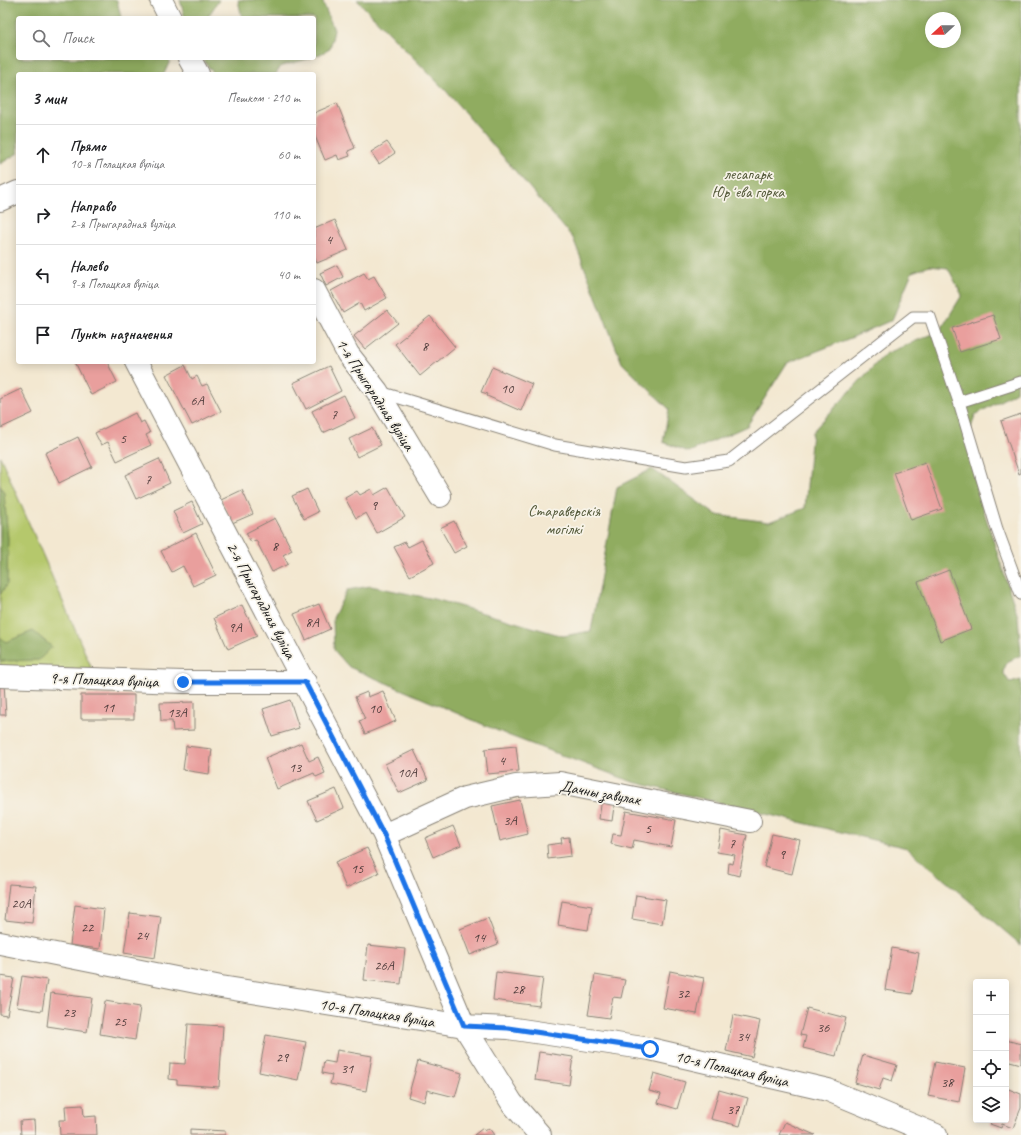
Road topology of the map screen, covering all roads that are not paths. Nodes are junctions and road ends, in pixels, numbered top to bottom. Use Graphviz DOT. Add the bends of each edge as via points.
graph roads {
  1 [pos="161,0"];
  2 [pos="169,16"];
  3 [pos="16,193"];
  4 [pos="0,200"];
  5 [pos="316,294"];
  6 [pos="137,364"];
  7 [pos="1021,382"];
  8 [pos="377,391"];
  9 [pos="959,402"];
  10 [pos="440,496"];
  11 [pos="1021,594"];
  12 [pos="0,676"];
  13 [pos="305,682"];
  14 [pos="750,821"];
  15 [pos="384,835"];
  16 [pos="0,943"];
  17 [pos="464,1026"];
  18 [pos="540,1135"];
  19 [pos="936,1135"];
  1 -- 2 [label="street"];
  3 -- 4 [label="street"];
  5 -- 8 [label="street, 1-я Прыгарадная вуліца" via="348,354"];
  6 -- 13 [label="street, 2-я Прыгарадная вуліца"];
  7 -- 9 [label="lane"];
  8 -- 9 [label="lane" via="555,445 686,467 708,465 729,461 913,317 930,317"];
  8 -- 10 [label="street, 1-я Прыгарадная вуліца"];
  9 -- 11 [label="lane" via="997,529"];
  12 -- 13 [label="street, 9-я Полацкая вуліца" via="183,682"];
  13 -- 15 [label="street, 2-я Прыгарадная вуліца"];
  14 -- 15 [label="street, Дачны завулак" via="560,783 516,786 465,798"];
  15 -- 17 [label="street, 2-я Прыгарадная вуліца"];
  16 -- 17 [label="street, 10-я Полацкая вуліца" via="221,986"];
  17 -- 18 [label="street, 2-я Прыгарадная вуліца" via="512,1103"];
  17 -- 19 [label="street, 10-я Полацкая вуліца" via="508,1028 650,1049 812,1086 828,1090"];
}
